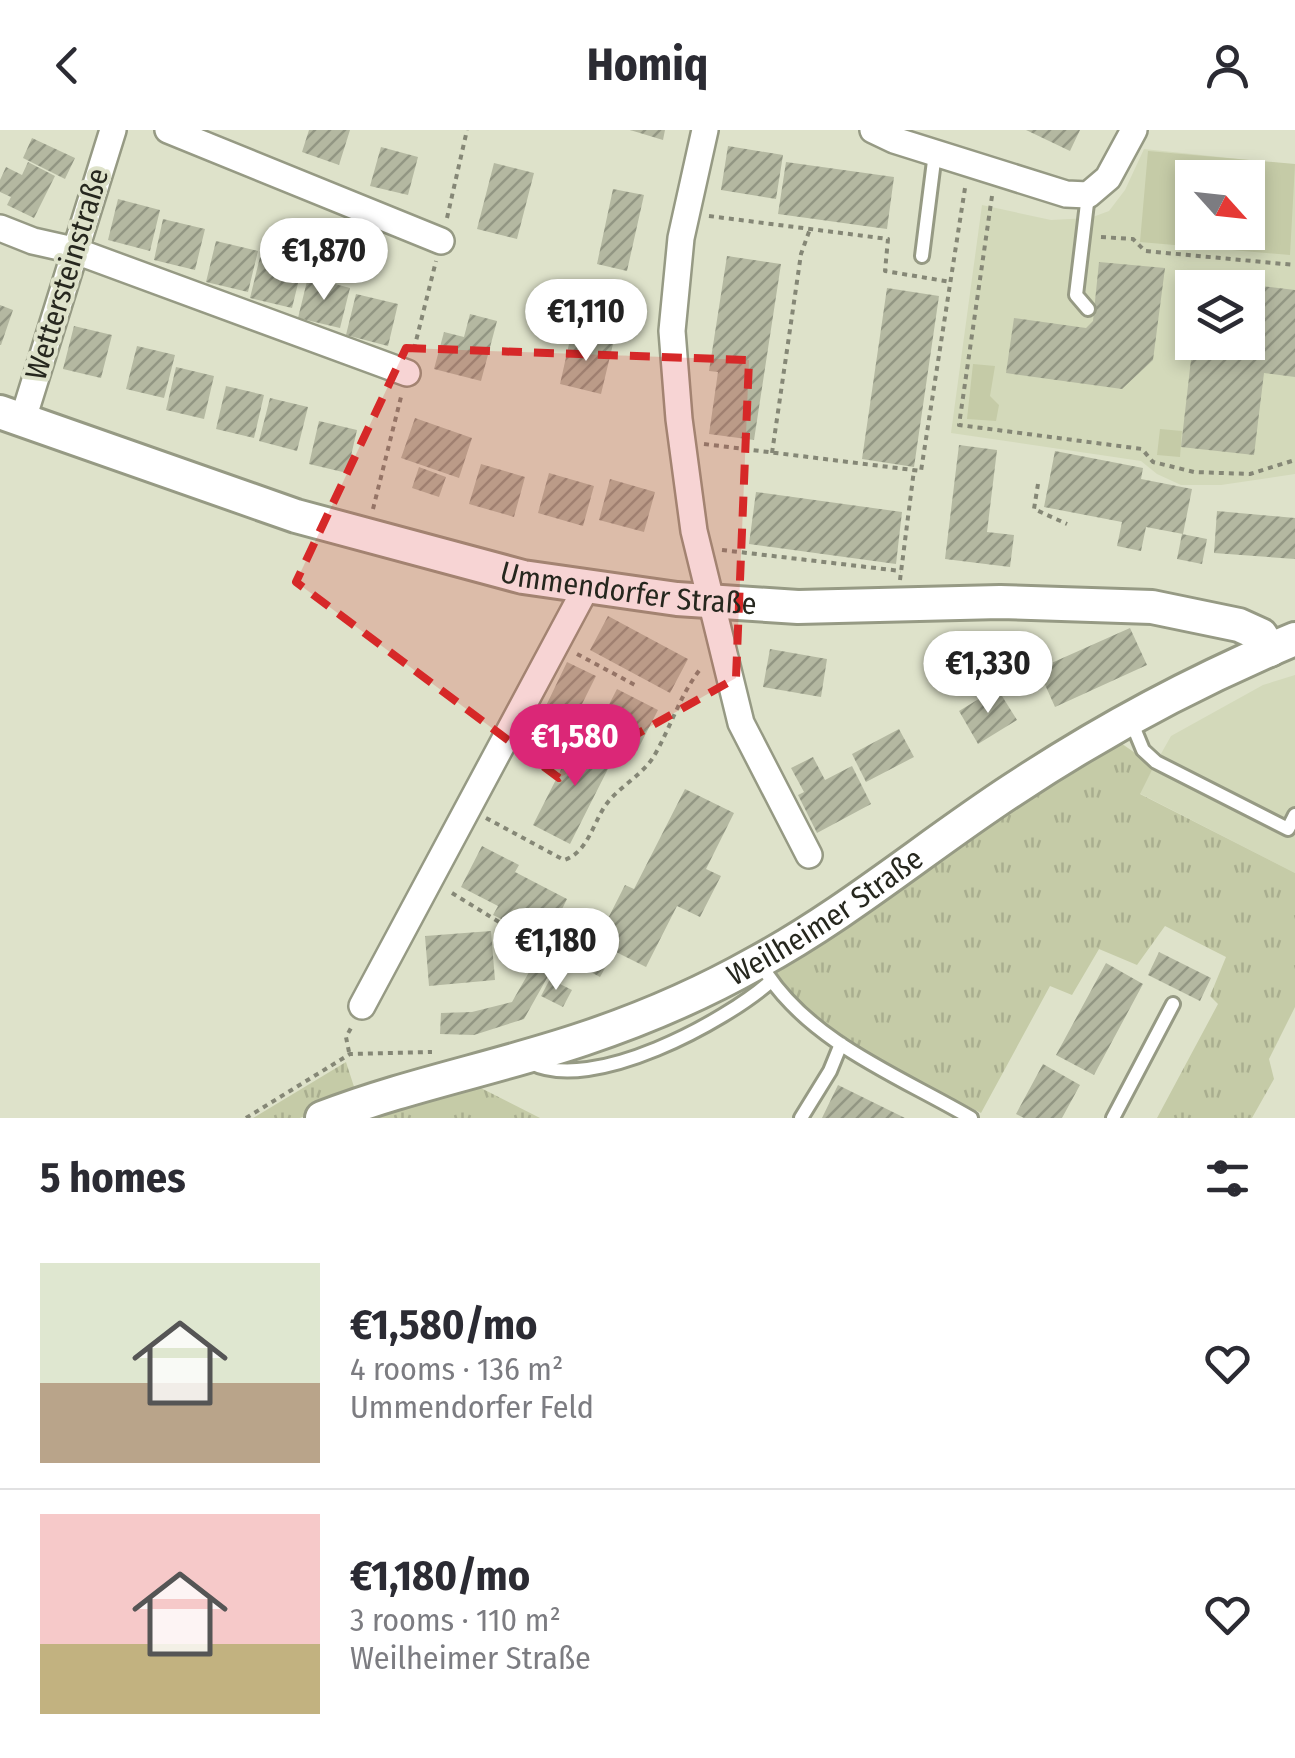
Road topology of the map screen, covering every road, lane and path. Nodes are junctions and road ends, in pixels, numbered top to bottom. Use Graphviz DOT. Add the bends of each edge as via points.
graph roads {
  1 [pos="112,130"];
  2 [pos="168,130"];
  3 [pos="467,130"];
  4 [pos="705,130"];
  5 [pos="1134,130"];
  6 [pos="889,133"];
  7 [pos="935,153"];
  8 [pos="968,163"];
  9 [pos="995,172"];
  10 [pos="1088,195"];
  11 [pos="686,214"];
  12 [pos="0,228"];
  13 [pos="810,229"];
  14 [pos="1083,235"];
  15 [pos="441,241"];
  16 [pos="73,250"];
  17 [pos="922,256"];
  18 [pos="1295,265"];
  19 [pos="950,282"];
  20 [pos="1088,309"];
  21 [pos="408,373"];
  22 [pos="12,415"];
  23 [pos="682,442"];
  24 [pos="772,453"];
  25 [pos="1295,460"];
  26 [pos="914,470"];
  27 [pos="1038,484"];
  28 [pos="374,503"];
  29 [pos="1067,524"];
  30 [pos="698,547"];
  31 [pos="901,571"];
  32 [pos="588,586"];
  33 [pos="710,602"];
  34 [pos="896,607"];
  35 [pos="558,643"];
  36 [pos="1282,644"];
  37 [pos="724,654"];
  38 [pos="635,685"];
  39 [pos="1130,718"];
  40 [pos="468,808"];
  41 [pos="1295,815"];
  42 [pos="1291,831"];
  43 [pos="810,856"];
  44 [pos="430,882"];
  45 [pos="523,951"];
  46 [pos="765,971"];
  47 [pos="1173,1004"];
  48 [pos="362,1006"];
  49 [pos="842,1044"];
  50 [pos="444,1052"];
  51 [pos="350,1054"];
  52 [pos="246,1118"];
  53 [pos="322,1118"];
  54 [pos="802,1118"];
  55 [pos="971,1118"];
  56 [pos="1113,1118"];
  1 -- 16 [label="street, Wettersteinstraße"];
  2 -- 15 [label="street"];
  3 -- 15 [label="path"];
  4 -- 11 [label="street"];
  5 -- 10 [label="street" via="1108,178"];
  6 -- 7 [label="street"];
  7 -- 8 [label="street"];
  7 -- 17 [label="lane"];
  8 -- 9 [label="street"];
  8 -- 19 [label="path"];
  9 -- 10 [label="street"];
  9 -- 25 [label="path" via="959,425 1142,449 1154,462 1194,472 1250,474"];
  10 -- 14 [label="lane"];
  11 -- 13 [label="path"];
  11 -- 23 [label="street" via="672,331"];
  12 -- 16 [label="street"];
  13 -- 19 [label="path" via="888,238 884,271"];
  13 -- 24 [label="path"];
  14 -- 18 [label="path" via="1134,239 1144,251"];
  14 -- 20 [label="lane" via="1076,295"];
  15 -- 21 [label="path"];
  16 -- 21 [label="street"];
  16 -- 22 [label="street, Wettersteinstraße"];
  19 -- 26 [label="path" via="921,472"];
  21 -- 28 [label="path"];
  22 -- 32 [label="street, Ummendorfer Straße" via="296,516 523,577"];
  23 -- 24 [label="path"];
  23 -- 30 [label="street"];
  24 -- 26 [label="path"];
  26 -- 31 [label="path"];
  27 -- 29 [label="path" via="1034,509"];
  30 -- 31 [label="path"];
  30 -- 33 [label="street"];
  31 -- 34 [label="path"];
  32 -- 33 [label="street, Ummendorfer Straße"];
  32 -- 35 [label="street"];
  33 -- 34 [label="street, Ummendorfer Straße"];
  33 -- 37 [label="street"];
  34 -- 36 [label="street, Ummendorfer Straße" via="1152,607 1239,624"];
  35 -- 38 [label="path"];
  35 -- 40 [label="street"];
  36 -- 39 [label="street, Weilheimer Straße"];
  37 -- 40 [label="path" via="704,664 685,687 653,759 608,802 572,857 564,860"];
  37 -- 43 [label="street" via="741,722"];
  39 -- 42 [label="lane" via="1156,762"];
  39 -- 46 [label="street, Weilheimer Straße" via="1012,790"];
  40 -- 44 [label="street"];
  41 -- 42 [label="lane"];
  44 -- 45 [label="path" via="525,938"];
  44 -- 48 [label="street"];
  46 -- 49 [label="lane" via="803,1017"];
  46 -- 53 [label="street, Weilheimer Straße" via="580,1040"];
  47 -- 56 [label="lane"];
  48 -- 51 [label="path" via="346,1038"];
  49 -- 54 [label="lane"];
  49 -- 55 [label="lane"];
  50 -- 51 [label="path"];
  51 -- 52 [label="path"];
}
